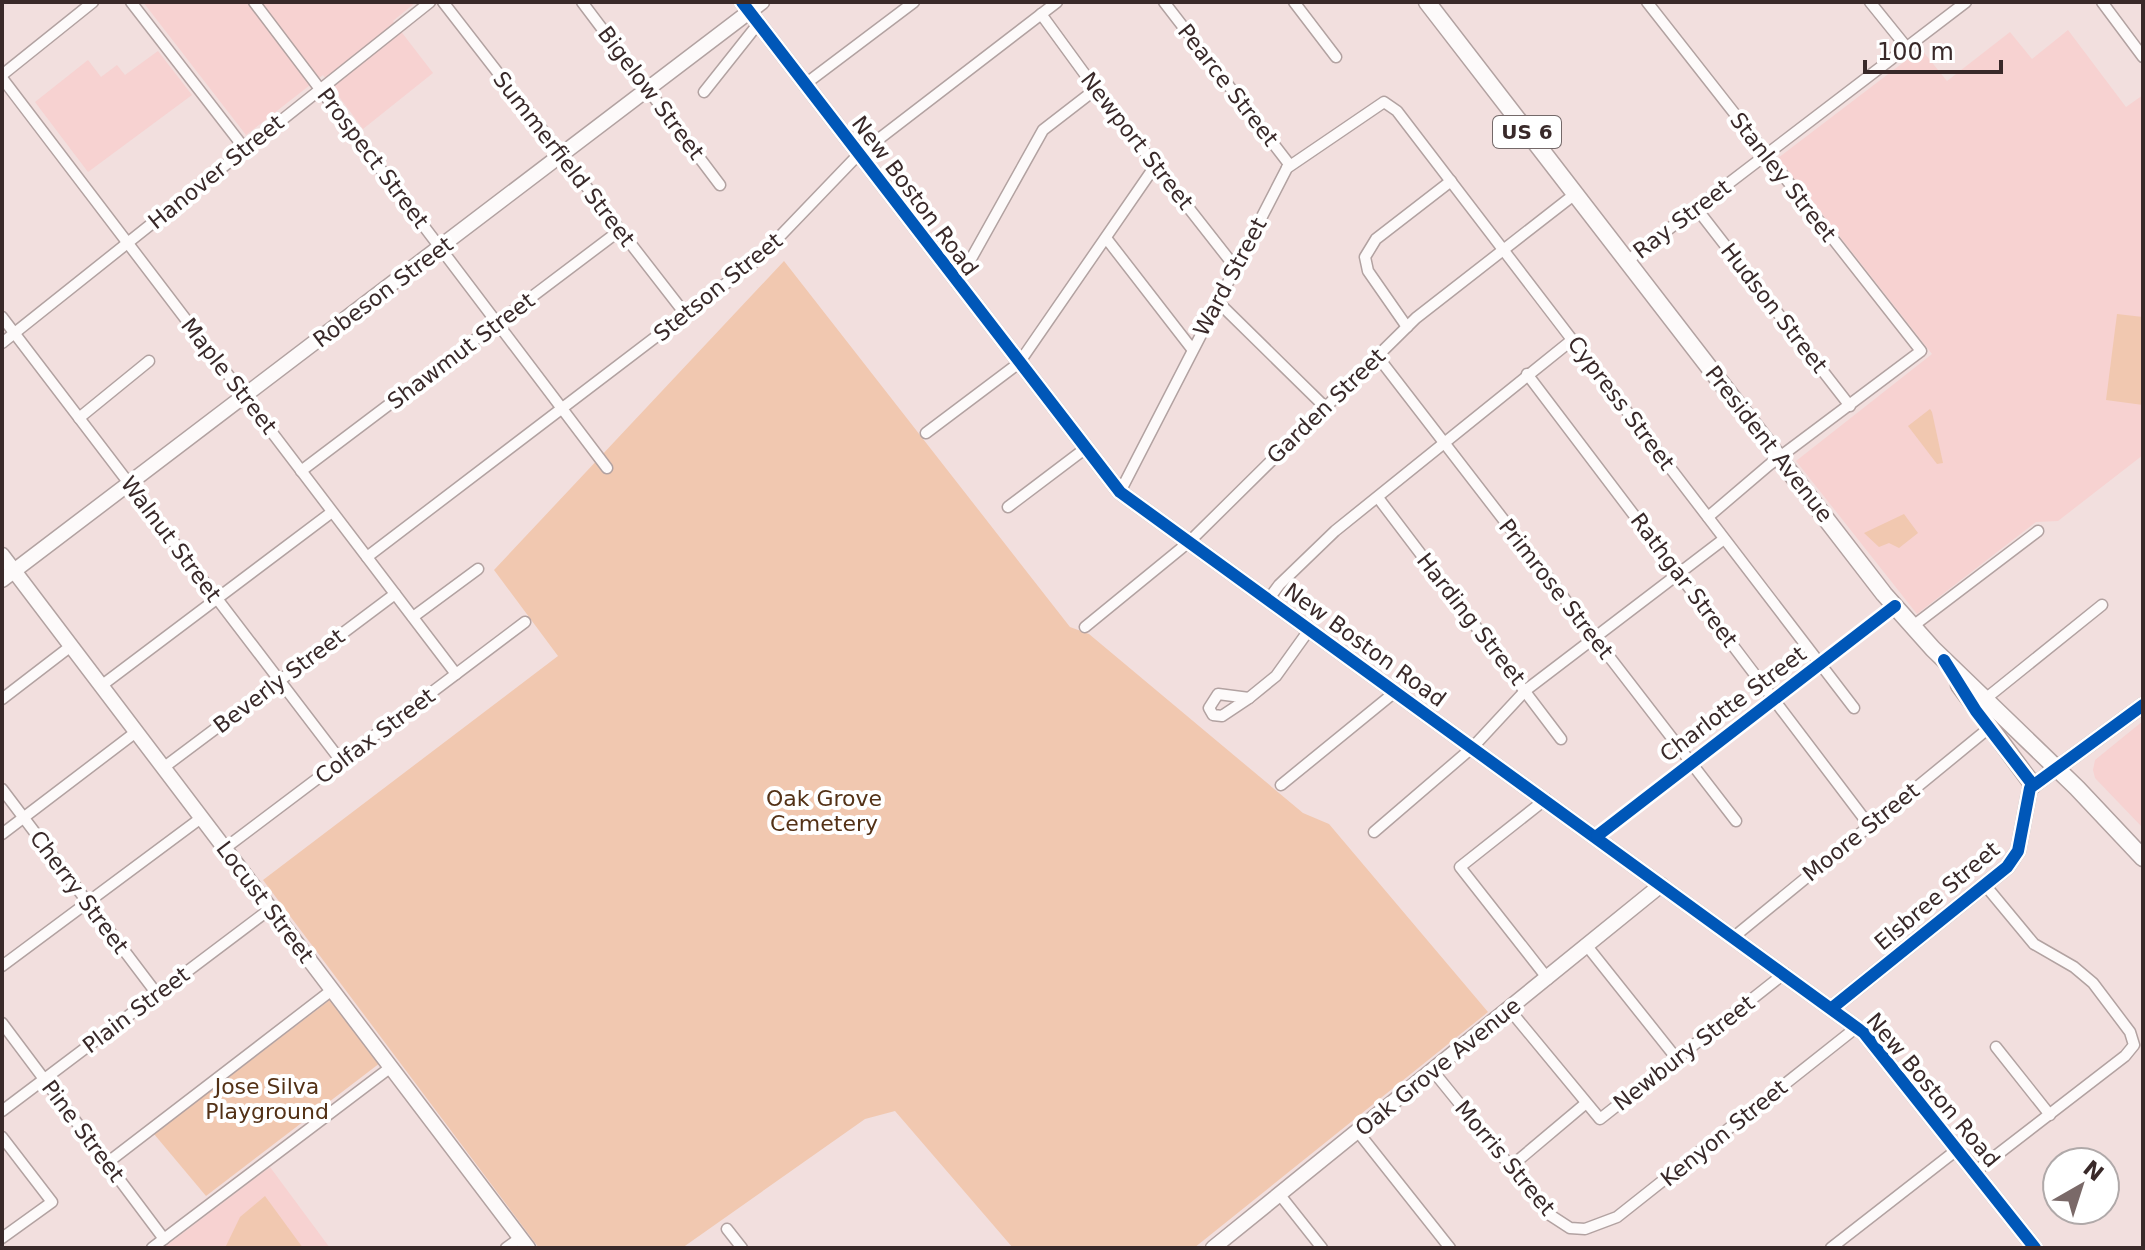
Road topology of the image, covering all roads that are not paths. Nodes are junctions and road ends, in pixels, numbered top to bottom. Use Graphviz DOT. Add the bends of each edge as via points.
graph roads {
  1 [pos="93,2"];
  2 [pos="131,2"];
  3 [pos="254,2"];
  4 [pos="430,2"];
  5 [pos="443,2"];
  6 [pos="582,2"];
  7 [pos="762,2"];
  8 [pos="914,2"];
  9 [pos="1057,2"];
  10 [pos="1164,2"];
  11 [pos="1294,2"];
  12 [pos="1427,2"];
  13 [pos="1647,2"];
  14 [pos="1870,2"];
  15 [pos="1966,2"];
  16 [pos="2102,2"];
  17 [pos="750,13"];
  18 [pos="1041,14"];
  19 [pos="1908,49"];
  20 [pos="1336,57"];
  21 [pos="2143,57"];
  22 [pos="2,76"];
  23 [pos="804,85"];
  24 [pos="321,88"];
  25 [pos="1096,89"];
  26 [pos="650,90"];
  27 [pos="704,92"];
  28 [pos="1384,102"];
  29 [pos="245,149"];
  30 [pos="858,155"];
  31 [pos="1766,155"];
  32 [pos="561,158"];
  33 [pos="1155,166"];
  34 [pos="1287,168"];
  35 [pos="1451,181"];
  36 [pos="720,185"];
  37 [pos="1575,194"];
  38 [pos="1697,209"];
  39 [pos="619,231"];
  40 [pos="1106,238"];
  41 [pos="129,243"];
  42 [pos="442,248"];
  43 [pos="1503,250"];
  44 [pos="1627,261"];
  45 [pos="1235,267"];
  46 [pos="957,284"];
  47 [pos="1217,301"];
  48 [pos="686,315"];
  49 [pos="2,317"];
  50 [pos="497,324"];
  51 [pos="1407,327"];
  52 [pos="15,334"];
  53 [pos="1572,340"];
  54 [pos="2,343"];
  55 [pos="1192,349"];
  56 [pos="1378,357"];
  57 [pos="149,361"];
  58 [pos="1019,363"];
  59 [pos="1527,374"];
  60 [pos="245,395"];
  61 [pos="1850,406"];
  62 [pos="1325,407"];
  63 [pos="563,408"];
  64 [pos="79,418"];
  65 [pos="926,433"];
  66 [pos="1443,441"];
  67 [pos="1086,448"];
  68 [pos="1780,459"];
  69 [pos="607,468"];
  70 [pos="301,471"];
  71 [pos="129,486"];
  72 [pos="1120,492"];
  73 [pos="1379,499"];
  74 [pos="1008,507"];
  75 [pos="332,512"];
  76 [pos="1708,517"];
  77 [pos="2038,531"];
  78 [pos="1724,539"];
  79 [pos="1189,542"];
  80 [pos="2,555"];
  81 [pos="367,557"];
  82 [pos="478,569"];
  83 [pos="8,575"];
  84 [pos="1680,575"];
  85 [pos="395,594"];
  86 [pos="217,599"];
  87 [pos="1268,600"];
  88 [pos="2102,605"];
  89 [pos="1895,606"];
  90 [pos="413,617"];
  91 [pos="525,622"];
  92 [pos="1913,626"];
  93 [pos="1085,627"];
  94 [pos="1309,630"];
  95 [pos="1594,638"];
  96 [pos="71,646"];
  97 [pos="1944,660"];
  98 [pos="1819,663"];
  99 [pos="456,674"];
  100 [pos="280,680"];
  101 [pos="101,686"];
  102 [pos="1526,690"];
  103 [pos="1395,692"];
  104 [pos="1249,698"];
  105 [pos="1773,698"];
  106 [pos="2,699"];
  107 [pos="1984,700"];
  108 [pos="2143,705"];
  109 [pos="1854,708"];
  110 [pos="1989,728"];
  111 [pos="136,732"];
  112 [pos="1561,739"];
  113 [pos="1473,747"];
  114 [pos="341,761"];
  115 [pos="1689,762"];
  116 [pos="163,768"];
  117 [pos="2057,769"];
  118 [pos="1281,785"];
  119 [pos="2033,785"];
  120 [pos="2,789"];
  121 [pos="1546,799"];
  122 [pos="23,818"];
  123 [pos="201,818"];
  124 [pos="1736,821"];
  125 [pos="1869,825"];
  126 [pos="1374,832"];
  127 [pos="2,834"];
  128 [pos="1597,836"];
  129 [pos="224,849"];
  130 [pos="2143,858"];
  131 [pos="1661,885"];
  132 [pos="1985,885"];
  133 [pos="88,903"];
  134 [pos="270,909"];
  135 [pos="1735,936"];
  136 [pos="1587,946"];
  137 [pos="2,966"];
  138 [pos="1785,973"];
  139 [pos="1548,979"];
  140 [pos="332,990"];
  141 [pos="157,994"];
  142 [pos="1832,1008"];
  143 [pos="1509,1009"];
  144 [pos="2,1023"];
  145 [pos="1857,1027"];
  146 [pos="1996,1047"];
  147 [pos="1677,1059"];
  148 [pos="391,1067"];
  149 [pos="1433,1071"];
  150 [pos="44,1079"];
  151 [pos="1585,1104"];
  152 [pos="2,1111"];
  153 [pos="2050,1115"];
  154 [pos="1358,1132"];
  155 [pos="2,1137"];
  156 [pos="1958,1149"];
  157 [pos="107,1163"];
  158 [pos="1509,1168"];
  159 [pos="1976,1171"];
  160 [pos="1280,1195"];
  161 [pos="727,1229"];
  162 [pos="1585,1229"];
  163 [pos="2,1238"];
  164 [pos="164,1239"];
  165 [pos="524,1243"];
  166 [pos="152,1248"];
  167 [pos="506,1248"];
  168 [pos="742,1248"];
  169 [pos="1213,1248"];
  170 [pos="1322,1248"];
  171 [pos="1450,1248"];
  172 [pos="1831,1248"];
  173 [pos="2035,1248"];
  1 -- 22 [label="street"];
  2 -- 29 [label="street"];
  3 -- 24 [label="street, Prospect Street"];
  4 -- 24 [label="street, Hanover Street"];
  5 -- 32 [label="street, Summerfield Street"];
  6 -- 26 [label="street, Bigelow Street"];
  7 -- 17 [label="street, Robeson Street"];
  8 -- 23 [label="street"];
  9 -- 18 [label="street, Stetson Street"];
  10 -- 34 [label="street, Pearce Street"];
  11 -- 20 [label="street"];
  12 -- 37 [label="main road, President Avenue / US 6"];
  13 -- 31 [label="street, Stanley Street"];
  14 -- 19 [label="street"];
  15 -- 19 [label="street, Ray Street"];
  16 -- 21 [label="street"];
  17 -- 23 [label="street, New Boston Road"];
  17 -- 26 [label="street, Robeson Street"];
  17 -- 27 [label="street"];
  18 -- 25 [label="street, Newport Street"];
  18 -- 30 [label="street, Stetson Street"];
  19 -- 31 [label="street, Ray Street"];
  22 -- 41 [label="street, Maple Street"];
  23 -- 30 [label="street, New Boston Road"];
  24 -- 29 [label="street, Hanover Street"];
  24 -- 42 [label="street, Prospect Street"];
  25 -- 33 [label="street, Newport Street"];
  25 -- 46 [label="street" via="1043,130"];
  26 -- 32 [label="street, Robeson Street"];
  26 -- 36 [label="street, Bigelow Street"];
  28 -- 34 [label="street, Ward Street"];
  28 -- 35 [label="street, Cypress Street" via="1397,111"];
  29 -- 41 [label="street, Hanover Street"];
  30 -- 46 [label="street, New Boston Road"];
  30 -- 48 [label="street, Stetson Street" via="775,244"];
  31 -- 38 [label="street, Ray Street"];
  31 -- 61 [label="street, Stanley Street" via="1921,351"];
  32 -- 39 [label="street, Summerfield Street"];
  32 -- 42 [label="street, Robeson Street"];
  33 -- 40 [label="street"];
  33 -- 45 [label="street, Newport Street"];
  34 -- 45 [label="street, Ward Street"];
  35 -- 43 [label="street, Cypress Street"];
  35 -- 51 [label="street" via="1376,239 1365,257 1368,271"];
  37 -- 43 [label="street, Garden Street"];
  37 -- 44 [label="main road, President Avenue / US 6"];
  38 -- 44 [label="street, Ray Street"];
  38 -- 61 [label="street, Hudson Street"];
  39 -- 48 [label="street, Summerfield Street"];
  39 -- 50 [label="street, Shawmut Street"];
  40 -- 55 [label="street"];
  40 -- 58 [label="street"];
  41 -- 52 [label="street, Hanover Street"];
  41 -- 60 [label="street, Maple Street"];
  42 -- 50 [label="street, Prospect Street"];
  42 -- 60 [label="street, Robeson Street"];
  43 -- 51 [label="street, Garden Street"];
  43 -- 53 [label="street, Cypress Street"];
  44 -- 68 [label="main road, President Avenue / US 6"];
  45 -- 47 [label="street, Ward Street"];
  46 -- 58 [label="street, New Boston Road"];
  47 -- 55 [label="street, Ward Street"];
  47 -- 62 [label="street"];
  48 -- 63 [label="street, Stetson Street"];
  49 -- 52 [label="street, Walnut Street"];
  50 -- 63 [label="street, Prospect Street"];
  50 -- 70 [label="street, Shawmut Street"];
  51 -- 56 [label="street, Garden Street"];
  52 -- 54 [label="street, Hanover Street"];
  52 -- 64 [label="street, Walnut Street"];
  53 -- 59 [label="street"];
  53 -- 76 [label="street, Cypress Street"];
  55 -- 72 [label="street, Ward Street"];
  56 -- 62 [label="street, Garden Street"];
  56 -- 66 [label="street, Primrose Street"];
  57 -- 64 [label="street"];
  58 -- 65 [label="street"];
  58 -- 67 [label="street, New Boston Road"];
  59 -- 66 [label="street"];
  59 -- 84 [label="street, Rathgar Street"];
  60 -- 70 [label="street, Maple Street"];
  60 -- 71 [label="street, Robeson Street"];
  61 -- 68 [label="street"];
  62 -- 79 [label="street, Garden Street"];
  63 -- 69 [label="street, Prospect Street"];
  63 -- 81 [label="street, Stetson Street"];
  64 -- 71 [label="street, Walnut Street"];
  66 -- 73 [label="street"];
  66 -- 95 [label="street, Primrose Street"];
  67 -- 72 [label="street, New Boston Road"];
  67 -- 74 [label="street"];
  68 -- 76 [label="street"];
  68 -- 89 [label="main road, President Avenue / US 6"];
  70 -- 75 [label="street, Maple Street"];
  71 -- 83 [label="street, Robeson Street"];
  71 -- 86 [label="street, Walnut Street"];
  72 -- 79 [label="street, New Boston Road"];
  73 -- 87 [label="street" via="1335,531"];
  73 -- 102 [label="street, Harding Street"];
  75 -- 81 [label="street, Maple Street"];
  75 -- 86 [label="street"];
  76 -- 78 [label="street, Cypress Street"];
  77 -- 92 [label="street"];
  78 -- 84 [label="street"];
  78 -- 98 [label="street, Cypress Street"];
  79 -- 87 [label="street, New Boston Road"];
  79 -- 93 [label="street, Garden Street"];
  80 -- 83 [label="street, Locust Street"];
  81 -- 85 [label="street, Maple Street"];
  82 -- 90 [label="street"];
  83 -- 96 [label="street, Locust Street"];
  84 -- 95 [label="street"];
  84 -- 105 [label="street, Rathgar Street"];
  85 -- 90 [label="street, Maple Street"];
  85 -- 100 [label="street, Beverly Street"];
  86 -- 100 [label="street, Walnut Street"];
  86 -- 101 [label="street"];
  87 -- 94 [label="street, New Boston Road"];
  88 -- 107 [label="street"];
  89 -- 92 [label="main road, President Avenue / US 6"];
  89 -- 98 [label="street, Charlotte Street"];
  90 -- 99 [label="street, Maple Street"];
  91 -- 99 [label="street, Colfax Street"];
  92 -- 97 [label="main road, President Avenue / US 6"];
  94 -- 103 [label="street, New Boston Road"];
  94 -- 104 [label="street" via="1276,676"];
  95 -- 102 [label="street"];
  95 -- 115 [label="street, Primrose Street"];
  96 -- 101 [label="street, Locust Street"];
  96 -- 106 [label="street"];
  97 -- 107 [label="main road, President Avenue / US 6"];
  97 -- 110 [label="main road"];
  98 -- 105 [label="street, Charlotte Street"];
  98 -- 109 [label="street, Cypress Street"];
  99 -- 114 [label="street, Colfax Street"];
  100 -- 114 [label="street, Walnut Street"];
  100 -- 116 [label="street, Beverly Street"];
  101 -- 111 [label="street, Locust Street"];
  102 -- 112 [label="street, Harding Street"];
  102 -- 113 [label="street"];
  103 -- 113 [label="street, New Boston Road"];
  103 -- 118 [label="street"];
  105 -- 115 [label="street, Charlotte Street"];
  105 -- 125 [label="street, Rathgar Street"];
  107 -- 117 [label="main road, President Avenue / US 6"];
  108 -- 117 [label="street"];
  110 -- 119 [label="main road"];
  110 -- 125 [label="street, Moore Street"];
  111 -- 116 [label="street, Locust Street"];
  111 -- 122 [label="street"];
  113 -- 121 [label="street, New Boston Road"];
  113 -- 126 [label="street"];
  114 -- 129 [label="street, Colfax Street"];
  115 -- 124 [label="street, Primrose Street"];
  115 -- 128 [label="street, Charlotte Street"];
  116 -- 123 [label="street, Locust Street"];
  117 -- 119 [label="street"];
  117 -- 130 [label="main road, President Avenue / US 6"];
  119 -- 132 [label="street, Elsbree Street" via="2016,856"];
  120 -- 122 [label="street, Cherry Street"];
  121 -- 128 [label="street, New Boston Road"];
  121 -- 139 [label="street" via="1460,867"];
  122 -- 127 [label="street"];
  122 -- 133 [label="street, Cherry Street"];
  123 -- 129 [label="street, Locust Street"];
  123 -- 133 [label="street"];
  125 -- 135 [label="street, Moore Street"];
  128 -- 131 [label="street, New Boston Road"];
  129 -- 134 [label="street, Locust Street"];
  131 -- 135 [label="street, New Boston Road"];
  131 -- 136 [label="street, Oak Grove Avenue"];
  132 -- 142 [label="street, Elsbree Street"];
  132 -- 153 [label="street" via="2034,944 2093,983 2133,1037 2130,1052"];
  133 -- 137 [label="street"];
  133 -- 141 [label="street, Cherry Street"];
  134 -- 140 [label="street, Locust Street"];
  134 -- 141 [label="street, Plain Street"];
  135 -- 138 [label="street, New Boston Road"];
  136 -- 139 [label="street, Oak Grove Avenue"];
  136 -- 147 [label="street"];
  138 -- 142 [label="street, New Boston Road"];
  138 -- 147 [label="street, Newbury Street"];
  139 -- 143 [label="street, Oak Grove Avenue"];
  140 -- 148 [label="street, Locust Street"];
  140 -- 157 [label="street"];
  141 -- 150 [label="street, Plain Street"];
  142 -- 145 [label="street, New Boston Road"];
  143 -- 149 [label="street, Oak Grove Avenue"];
  143 -- 151 [label="street"];
  144 -- 150 [label="street, Pine Street"];
  145 -- 156 [label="street, New Boston Road"];
  145 -- 162 [label="street, Kenyon Street" via="1617,1217"];
  146 -- 153 [label="street"];
  147 -- 151 [label="street, Newbury Street" via="1600,1119"];
  148 -- 164 [label="street"];
  148 -- 165 [label="street, Locust Street"];
  149 -- 154 [label="street, Oak Grove Avenue"];
  149 -- 158 [label="street, Morris Street"];
  150 -- 152 [label="street, Plain Street"];
  150 -- 157 [label="street, Pine Street"];
  151 -- 158 [label="street"];
  153 -- 159 [label="street"];
  154 -- 160 [label="street, Oak Grove Avenue"];
  154 -- 171 [label="street"];
  155 -- 163 [label="street" via="52,1202"];
  156 -- 159 [label="street, New Boston Road"];
  156 -- 172 [label="street"];
  157 -- 164 [label="street, Pine Street"];
  158 -- 162 [label="street, Morris Street" via="1550,1215 1570,1228"];
  159 -- 173 [label="street, New Boston Road"];
  160 -- 169 [label="street, Oak Grove Avenue"];
  160 -- 170 [label="street"];
  161 -- 168 [label="street"];
  164 -- 166 [label="street"];
  165 -- 167 [label="street"];
}
